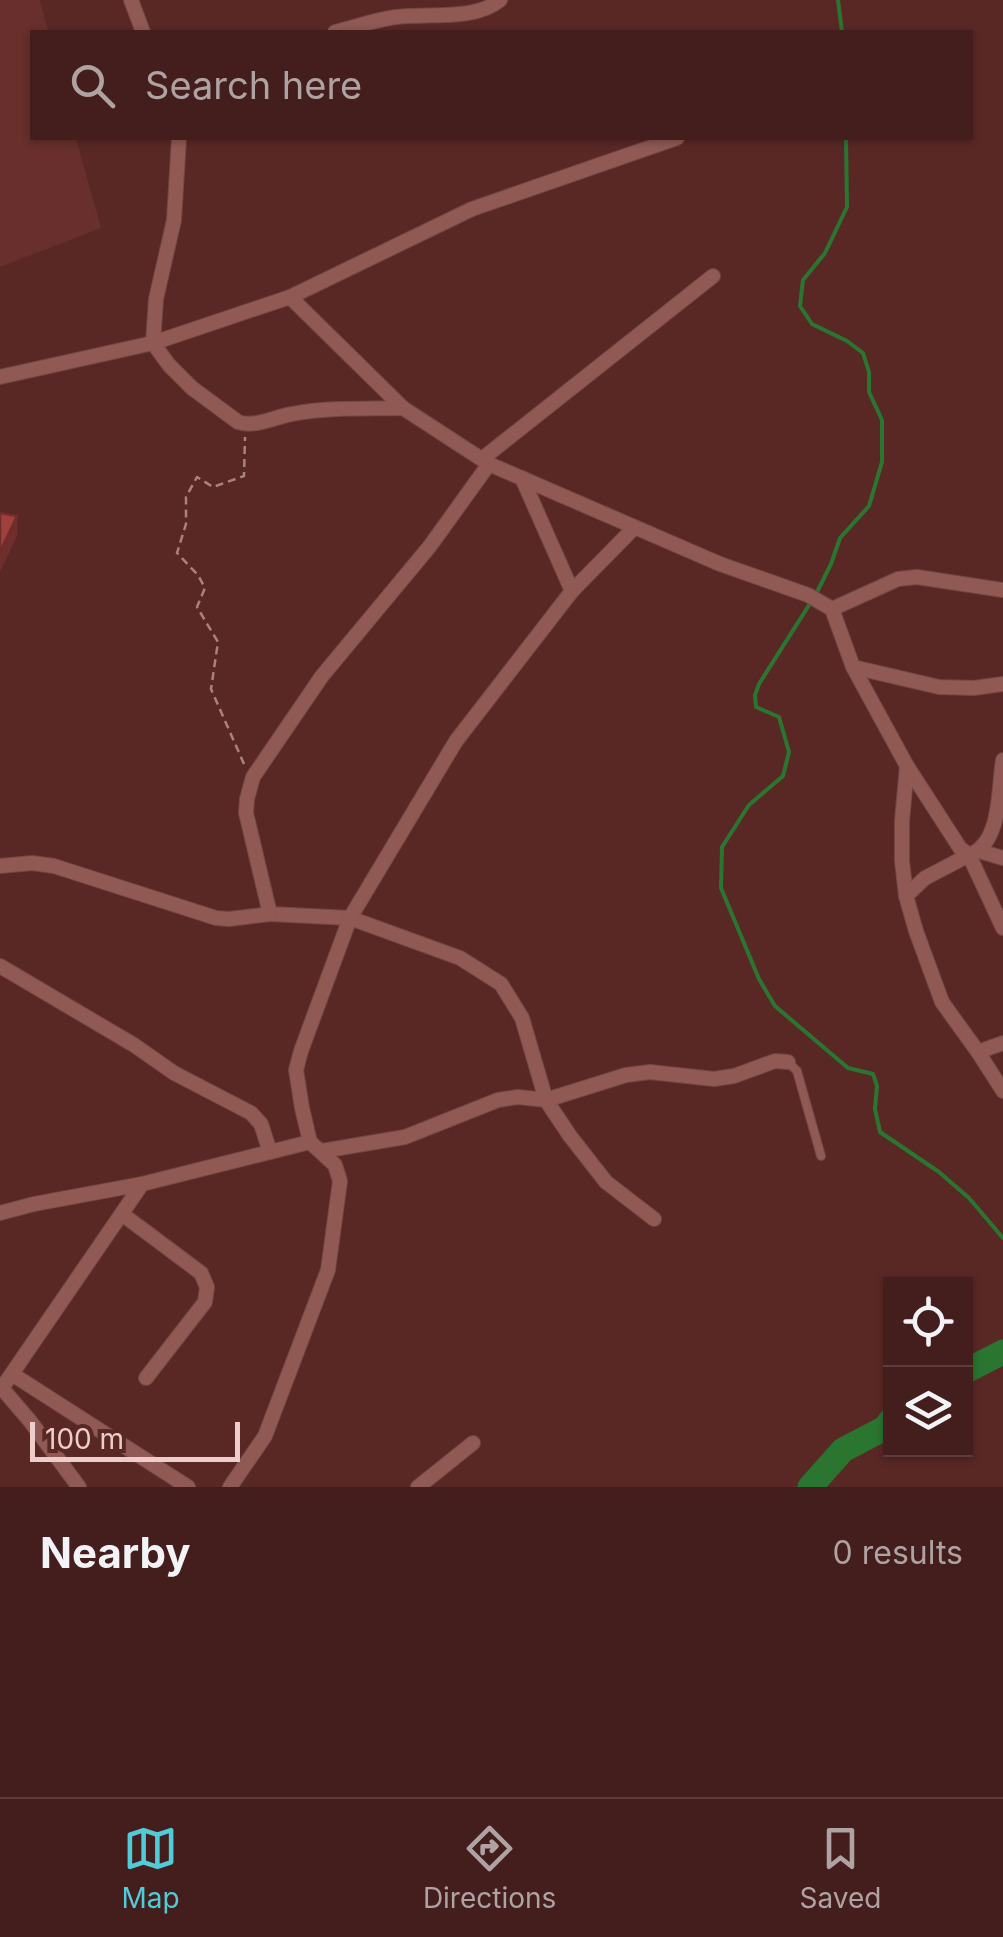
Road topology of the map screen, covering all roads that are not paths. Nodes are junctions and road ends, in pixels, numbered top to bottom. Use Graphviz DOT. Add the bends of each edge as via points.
graph roads {
  1 [pos="131,0"];
  2 [pos="500,0"];
  3 [pos="142,30"];
  4 [pos="342,30"];
  5 [pos="179,140"];
  6 [pos="671,140"];
  7 [pos="713,276"];
  8 [pos="290,297"];
  9 [pos="153,344"];
  10 [pos="0,377"];
  11 [pos="402,408"];
  12 [pos="486,462"];
  13 [pos="522,478"];
  14 [pos="634,528"];
  15 [pos="1003,590"];
  16 [pos="572,591"];
  17 [pos="827,607"];
  18 [pos="852,667"];
  19 [pos="1003,684"];
  20 [pos="1003,760"];
  21 [pos="908,766"];
  22 [pos="974,853"];
  23 [pos="1003,858"];
  24 [pos="0,866"];
  25 [pos="906,896"];
  26 [pos="270,914"];
  27 [pos="350,918"];
  28 [pos="1003,928"];
  29 [pos="0,966"];
  30 [pos="1003,1043"];
  31 [pos="978,1052"];
  32 [pos="788,1062"];
  33 [pos="1003,1091"];
  34 [pos="546,1100"];
  35 [pos="316,1146"];
  36 [pos="270,1152"];
  37 [pos="822,1156"];
  38 [pos="142,1184"];
  39 [pos="0,1213"];
  40 [pos="122,1214"];
  41 [pos="654,1219"];
  42 [pos="12,1374"];
  43 [pos="146,1378"];
  44 [pos="1,1387"];
  45 [pos="473,1443"];
  46 [pos="79,1487"];
  47 [pos="188,1487"];
  48 [pos="230,1487"];
  49 [pos="418,1487"];
  1 -- 3 [label="street"];
  2 -- 4 [label="street" via="470,12 389,18"];
  5 -- 9 [label="street" via="174,220"];
  6 -- 8 [label="street" via="472,209"];
  7 -- 12 [label="street"];
  8 -- 9 [label="street"];
  8 -- 11 [label="street"];
  9 -- 10 [label="street"];
  9 -- 11 [label="street" via="192,388 246,425 316,409"];
  11 -- 12 [label="street"];
  12 -- 13 [label="street"];
  12 -- 26 [label="street" via="253,777 246,813"];
  13 -- 14 [label="street"];
  13 -- 16 [label="street"];
  14 -- 16 [label="street"];
  14 -- 17 [label="street"];
  15 -- 17 [label="street" via="898,579"];
  16 -- 27 [label="street" via="456,741"];
  17 -- 18 [label="street"];
  18 -- 19 [label="street" via="938,687"];
  18 -- 21 [label="street"];
  20 -- 22 [label="street" via="996,818"];
  21 -- 22 [label="street" via="960,848"];
  21 -- 25 [label="street" via="902,821"];
  22 -- 23 [label="street"];
  22 -- 25 [label="street" via="925,878"];
  22 -- 28 [label="street"];
  24 -- 26 [label="street" via="54,866 216,918"];
  25 -- 31 [label="street" via="942,1002"];
  26 -- 27 [label="street"];
  27 -- 34 [label="street" via="460,958 500,984 522,1018"];
  27 -- 35 [label="street" via="296,1070"];
  29 -- 36 [label="street" via="174,1073 251,1112"];
  30 -- 31 [label="street"];
  31 -- 33 [label="street"];
  32 -- 34 [label="street" via="714,1079 626,1075"];
  32 -- 37 [label="lane" via="797,1071"];
  34 -- 35 [label="street" via="498,1100 405,1137"];
  34 -- 41 [label="street" via="606,1182"];
  35 -- 36 [label="street"];
  35 -- 48 [label="street" via="335,1164 340,1181 328,1270 265,1436"];
  36 -- 38 [label="street"];
  38 -- 39 [label="street"];
  38 -- 40 [label="street"];
  40 -- 42 [label="street"];
  40 -- 43 [label="street" via="202,1273 207,1287 205,1302"];
  42 -- 44 [label="street"];
  42 -- 47 [label="street"];
  44 -- 46 [label="street"];
  45 -- 49 [label="street"];
}
